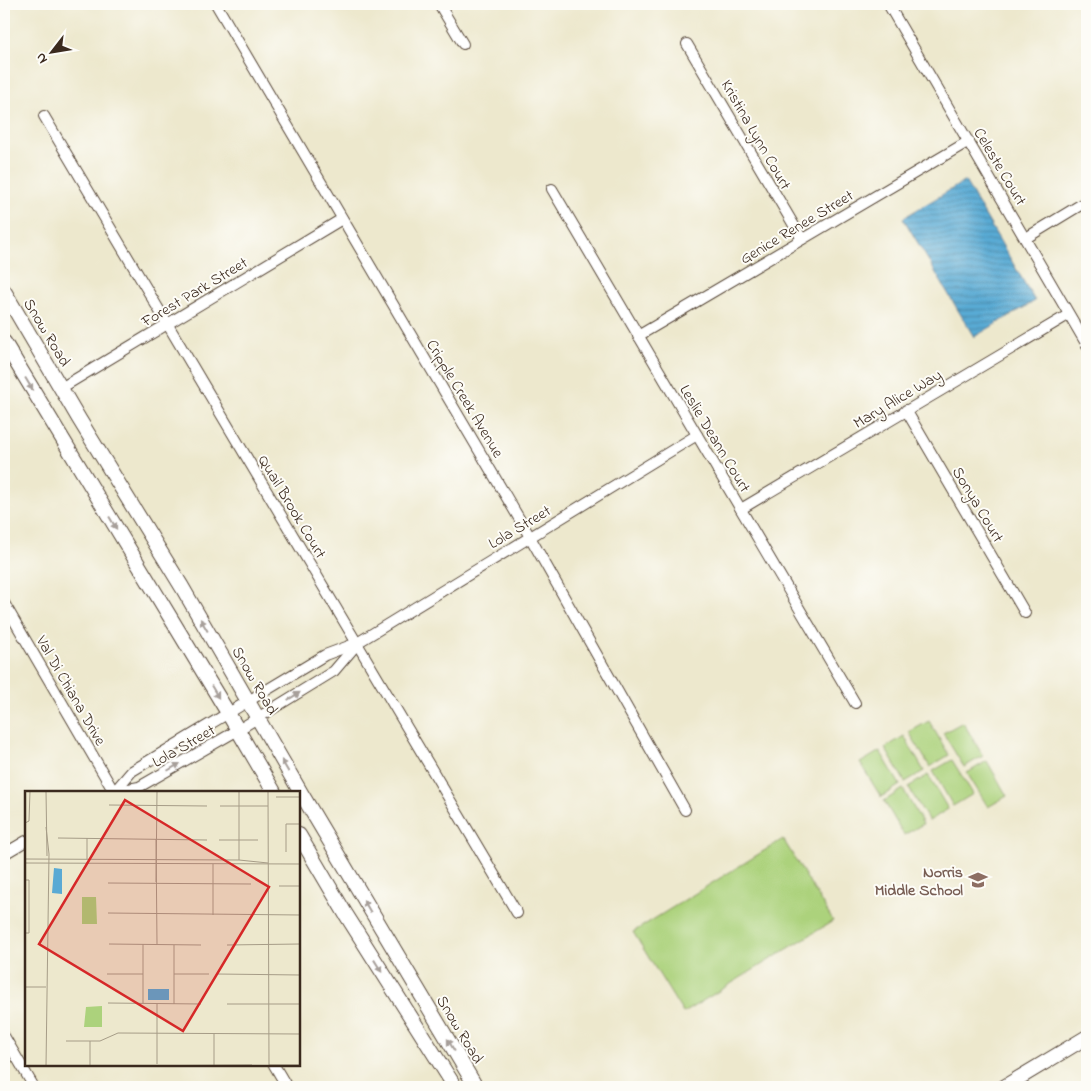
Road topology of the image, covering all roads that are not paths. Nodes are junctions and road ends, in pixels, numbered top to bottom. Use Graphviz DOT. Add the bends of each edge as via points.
graph roads {
  1 [pos="216,4"];
  2 [pos="439,4"];
  3 [pos="888,4"];
  4 [pos="463,44"];
  5 [pos="687,44"];
  6 [pos="44,116"];
  7 [pos="968,141"];
  8 [pos="552,189"];
  9 [pos="1087,201"];
  10 [pos="342,219"];
  11 [pos="1026,238"];
  12 [pos="802,239"];
  13 [pos="4,291"];
  14 [pos="1068,314"];
  15 [pos="167,325"];
  16 [pos="638,336"];
  17 [pos="4,342"];
  18 [pos="1087,345"];
  19 [pos="61,388"];
  20 [pos="906,410"];
  21 [pos="697,435"];
  22 [pos="741,509"];
  23 [pos="530,537"];
  24 [pos="4,603"];
  25 [pos="1025,613"];
  26 [pos="357,643"];
  27 [pos="248,701"];
  28 [pos="855,703"];
  29 [pos="228,713"];
  30 [pos="257,718"];
  31 [pos="238,730"];
  32 [pos="113,791"];
  33 [pos="115,791"];
  34 [pos="119,791"];
  35 [pos="273,791"];
  36 [pos="685,810"];
  37 [pos="300,837"];
  38 [pos="25,842"];
  39 [pos="4,854"];
  40 [pos="517,913"];
  41 [pos="4,1036"];
  42 [pos="1087,1037"];
  43 [pos="275,1066"];
  44 [pos="34,1087"];
  45 [pos="287,1087"];
  46 [pos="455,1087"];
  47 [pos="476,1087"];
  48 [pos="1004,1087"];
  1 -- 10 [label="street, Cripple Creek Avenue"];
  2 -- 4 [label="street"];
  3 -- 7 [label="street, Celeste Court"];
  5 -- 12 [label="street, Kristina Lynn Court"];
  6 -- 15 [label="street, Quail Brook Court"];
  7 -- 11 [label="street, Celeste Court"];
  7 -- 12 [label="street, Genice Renee Street"];
  8 -- 16 [label="street, Leslie Deann Court"];
  9 -- 11 [label="street"];
  10 -- 15 [label="street, Forest Park Street"];
  10 -- 23 [label="street, Cripple Creek Avenue"];
  11 -- 14 [label="street, Celeste Court"];
  12 -- 16 [label="street, Genice Renee Street"];
  13 -- 19 [label="main road, Snow Road"];
  14 -- 18 [label="street, Celeste Court"];
  14 -- 20 [label="street, Mary Alice Way"];
  15 -- 19 [label="street, Forest Park Street"];
  15 -- 26 [label="street, Quail Brook Court"];
  16 -- 21 [label="street, Leslie Deann Court"];
  17 -- 29 [label="main road, one-way"];
  27 -- 19 [label="main road, Snow Road, one-way"];
  20 -- 22 [label="street, Mary Alice Way"];
  20 -- 25 [label="street, Sonya Court"];
  21 -- 22 [label="street, Leslie Deann Court"];
  21 -- 23 [label="street, Lola Street"];
  22 -- 28 [label="street, Leslie Deann Court"];
  23 -- 26 [label="street, Lola Street"];
  23 -- 36 [label="street, Cripple Creek Avenue"];
  24 -- 32 [label="street, Val Di Chiana Drive"];
  26 -- 27 [label="street, Lola Street" via="325,655"];
  30 -- 26 [label="street, Lola Street, one-way" via="334,671"];
  26 -- 40 [label="street, Quail Brook Court"];
  27 -- 29 [label="street, Lola Street"];
  27 -- 30 [label="main road, Snow Road"];
  29 -- 31 [label="main road"];
  29 -- 33 [label="street, Lola Street" via="132,771"];
  30 -- 31 [label="street, Lola Street"];
  47 -- 30 [label="main road, Snow Road, one-way"];
  34 -- 31 [label="street, Lola Street, one-way" via="139,787"];
  31 -- 35 [label="main road"];
  37 -- 46 [label="main road, one-way"];
  38 -- 39 [label="street"];
  41 -- 44 [label="street"];
  42 -- 48 [label="main road"];
  43 -- 45 [label="street"];
}
